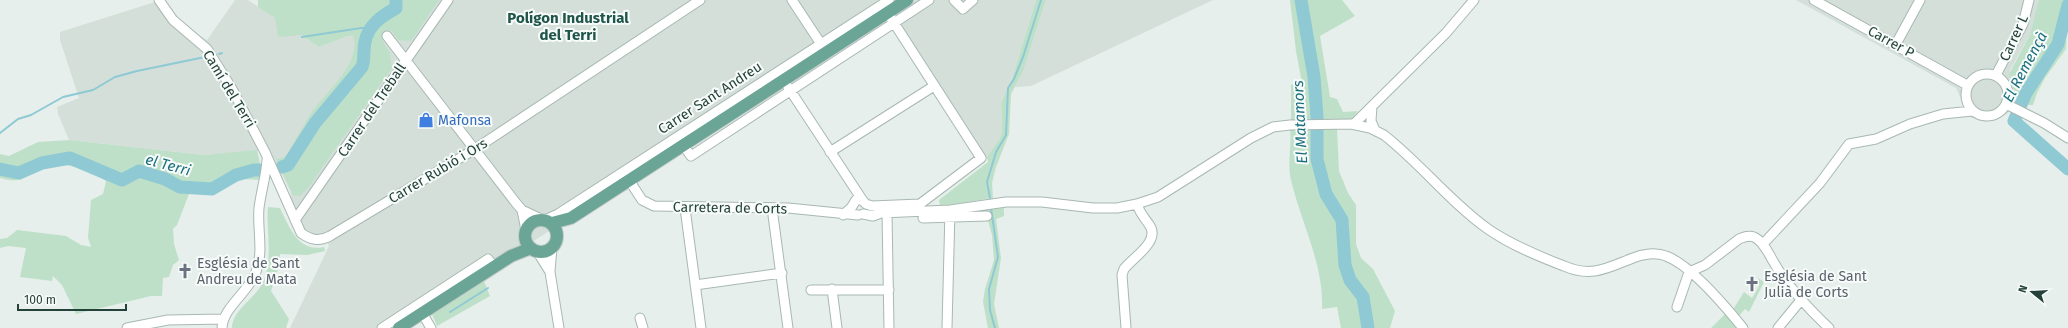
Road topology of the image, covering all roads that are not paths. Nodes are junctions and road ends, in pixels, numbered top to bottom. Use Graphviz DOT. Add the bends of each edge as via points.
graph roads {
  1 [pos="159,0"];
  2 [pos="448,0"];
  3 [pos="700,0"];
  4 [pos="792,0"];
  5 [pos="889,0"];
  6 [pos="906,0"];
  7 [pos="929,0"];
  8 [pos="954,0"];
  9 [pos="973,0"];
  10 [pos="1474,0"];
  11 [pos="1814,0"];
  12 [pos="1920,0"];
  13 [pos="2029,0"];
  14 [pos="887,12"];
  15 [pos="894,23"];
  16 [pos="387,36"];
  17 [pos="821,44"];
  18 [pos="1896,44"];
  19 [pos="405,61"];
  20 [pos="1996,75"];
  21 [pos="783,80"];
  22 [pos="1967,85"];
  23 [pos="934,86"];
  24 [pos="790,91"];
  25 [pos="2006,104"];
  26 [pos="1372,106"];
  27 [pos="1972,111"];
  28 [pos="1350,124"];
  29 [pos="1374,130"];
  30 [pos="2068,138"];
  31 [pos="683,145"];
  32 [pos="475,149"];
  33 [pos="830,152"];
  34 [pos="267,158"];
  35 [pos="629,180"];
  36 [pos="850,182"];
  37 [pos="279,184"];
  38 [pos="263,194"];
  39 [pos="1137,204"];
  40 [pos="852,205"];
  41 [pos="685,208"];
  42 [pos="772,208"];
  43 [pos="863,208"];
  44 [pos="522,210"];
  45 [pos="950,214"];
  46 [pos="843,215"];
  47 [pos="885,215"];
  48 [pos="987,216"];
  49 [pos="571,218"];
  50 [pos="295,220"];
  51 [pos="546,221"];
  52 [pos="558,235"];
  53 [pos="530,242"];
  54 [pos="1762,244"];
  55 [pos="552,248"];
  56 [pos="494,267"];
  57 [pos="550,272"];
  58 [pos="1689,272"];
  59 [pos="782,273"];
  60 [pos="696,285"];
  61 [pos="832,289"];
  62 [pos="811,290"];
  63 [pos="889,290"];
  64 [pos="1801,300"];
  65 [pos="1677,307"];
  66 [pos="422,313"];
  67 [pos="640,318"];
  68 [pos="222,324"];
  69 [pos="127,328"];
  70 [pos="382,328"];
  71 [pos="399,328"];
  72 [pos="431,328"];
  73 [pos="559,328"];
  74 [pos="643,328"];
  75 [pos="701,328"];
  76 [pos="788,328"];
  77 [pos="837,328"];
  78 [pos="889,328"];
  79 [pos="947,328"];
  80 [pos="1126,328"];
  81 [pos="1743,328"];
  82 [pos="1778,328"];
  83 [pos="1829,328"];
  1 -- 34 [label="street, Camí del Terri" via="173,20 207,49 245,111"];
  2 -- 19 [label="street, Carrer del Treball"];
  3 -- 32 [label="street, Carrer Rubió i Ors"];
  4 -- 17 [label="street"];
  5 -- 17 [label="street, Carrer Sant Andreu"];
  6 -- 14 [label="main road"];
  7 -- 15 [label="street"];
  8 -- 9 [label="street" via="963,9"];
  10 -- 26 [label="street" via="1446,33"];
  11 -- 18 [label="street, Carrer P"];
  12 -- 18 [label="street"];
  13 -- 20 [label="street, Carrer L" via="2023,24"];
  14 -- 15 [label="street"];
  14 -- 21 [label="main road"];
  15 -- 23 [label="street"];
  15 -- 24 [label="street"];
  16 -- 19 [label="street"];
  17 -- 51 [label="street, Carrer Sant Andreu"];
  18 -- 22 [label="street, Carrer P"];
  19 -- 32 [label="street"];
  19 -- 50 [label="street, Carrer del Treball"];
  20 -- 22 [label="street" via="1980,74"];
  20 -- 25 [label="street" via="2003,80 2007,88"];
  21 -- 24 [label="street"];
  21 -- 31 [label="main road"];
  22 -- 27 [label="street" via="1965,94"];
  23 -- 33 [label="street"];
  23 -- 43 [label="street" via="981,158 920,204"];
  24 -- 31 [label="street" via="691,156"];
  24 -- 33 [label="street"];
  25 -- 27 [label="street" via="2001,111 1987,117"];
  25 -- 30 [label="street"];
  26 -- 28 [label="street"];
  26 -- 29 [label="street" via="1371,121"];
  27 -- 54 [label="street" via="1943,114 1910,124 1876,139 1849,144 1820,183"];
  28 -- 29 [label="street, Carretera de Corts"];
  28 -- 39 [label="street, Carretera de Corts" via="1290,124 1263,131 1158,197"];
  29 -- 58 [label="street, Carretera de Corts" via="1396,145 1478,222 1527,250 1568,268 1586,272 1607,269 1642,255 1666,255"];
  31 -- 35 [label="main road"];
  32 -- 44 [label="street"];
  32 -- 50 [label="street, Carrer Rubió i Ors" via="326,238 309,238 302,233"];
  33 -- 36 [label="street"];
  34 -- 37 [label="street, Carrer Rubió i Ors"];
  34 -- 38 [label="street"];
  35 -- 41 [label="street, Carretera de Corts" via="638,196 647,204"];
  35 -- 49 [label="main road"];
  36 -- 40 [label="street"];
  36 -- 43 [label="street"];
  37 -- 38 [label="street" via="270,187"];
  37 -- 50 [label="street, Carrer Rubió i Ors"];
  38 -- 68 [label="street" via="257,270"];
  39 -- 45 [label="street, Carretera de Corts" via="1100,209 1042,202 996,203"];
  39 -- 80 [label="street" via="1140,213 1151,227 1152,234 1150,242 1124,269 1122,275"];
  40 -- 43 [label="street" via="857,200"];
  40 -- 43 [label="street" via="853,213"];
  40 -- 46 [label="street"];
  41 -- 42 [label="street, Carretera de Corts"];
  41 -- 60 [label="street"];
  42 -- 46 [label="street, Carretera de Corts"];
  42 -- 59 [label="street"];
  43 -- 46 [label="street, Carretera de Corts"];
  43 -- 47 [label="street, Carretera de Corts" via="873,216"];
  44 -- 51 [label="street"];
  44 -- 53 [label="street"];
  45 -- 47 [label="street, Carretera de Corts"];
  45 -- 48 [label="street"];
  45 -- 79 [label="street"];
  47 -- 63 [label="street"];
  49 -- 51 [label="main road"];
  49 -- 52 [label="main road"];
  51 -- 52 [label="main road"];
  51 -- 53 [label="main road" via="532,222"];
  52 -- 55 [label="main road"];
  53 -- 55 [label="main road" via="545,252"];
  53 -- 56 [label="main road"];
  53 -- 57 [label="street"];
  54 -- 58 [label="street" via="1754,237 1745,236 1705,265"];
  54 -- 64 [label="street"];
  55 -- 57 [label="street"];
  56 -- 66 [label="main road"];
  56 -- 70 [label="street" via="488,259"];
  57 -- 73 [label="street"];
  58 -- 65 [label="street"];
  58 -- 81 [label="street"];
  59 -- 60 [label="street"];
  59 -- 76 [label="street"];
  60 -- 75 [label="street"];
  61 -- 62 [label="street"];
  61 -- 63 [label="street"];
  61 -- 77 [label="street"];
  63 -- 78 [label="street"];
  64 -- 82 [label="street"];
  64 -- 83 [label="street"];
  66 -- 71 [label="main road"];
  66 -- 72 [label="street"];
  67 -- 74 [label="street"];
  68 -- 69 [label="street" via="164,321"];
}
